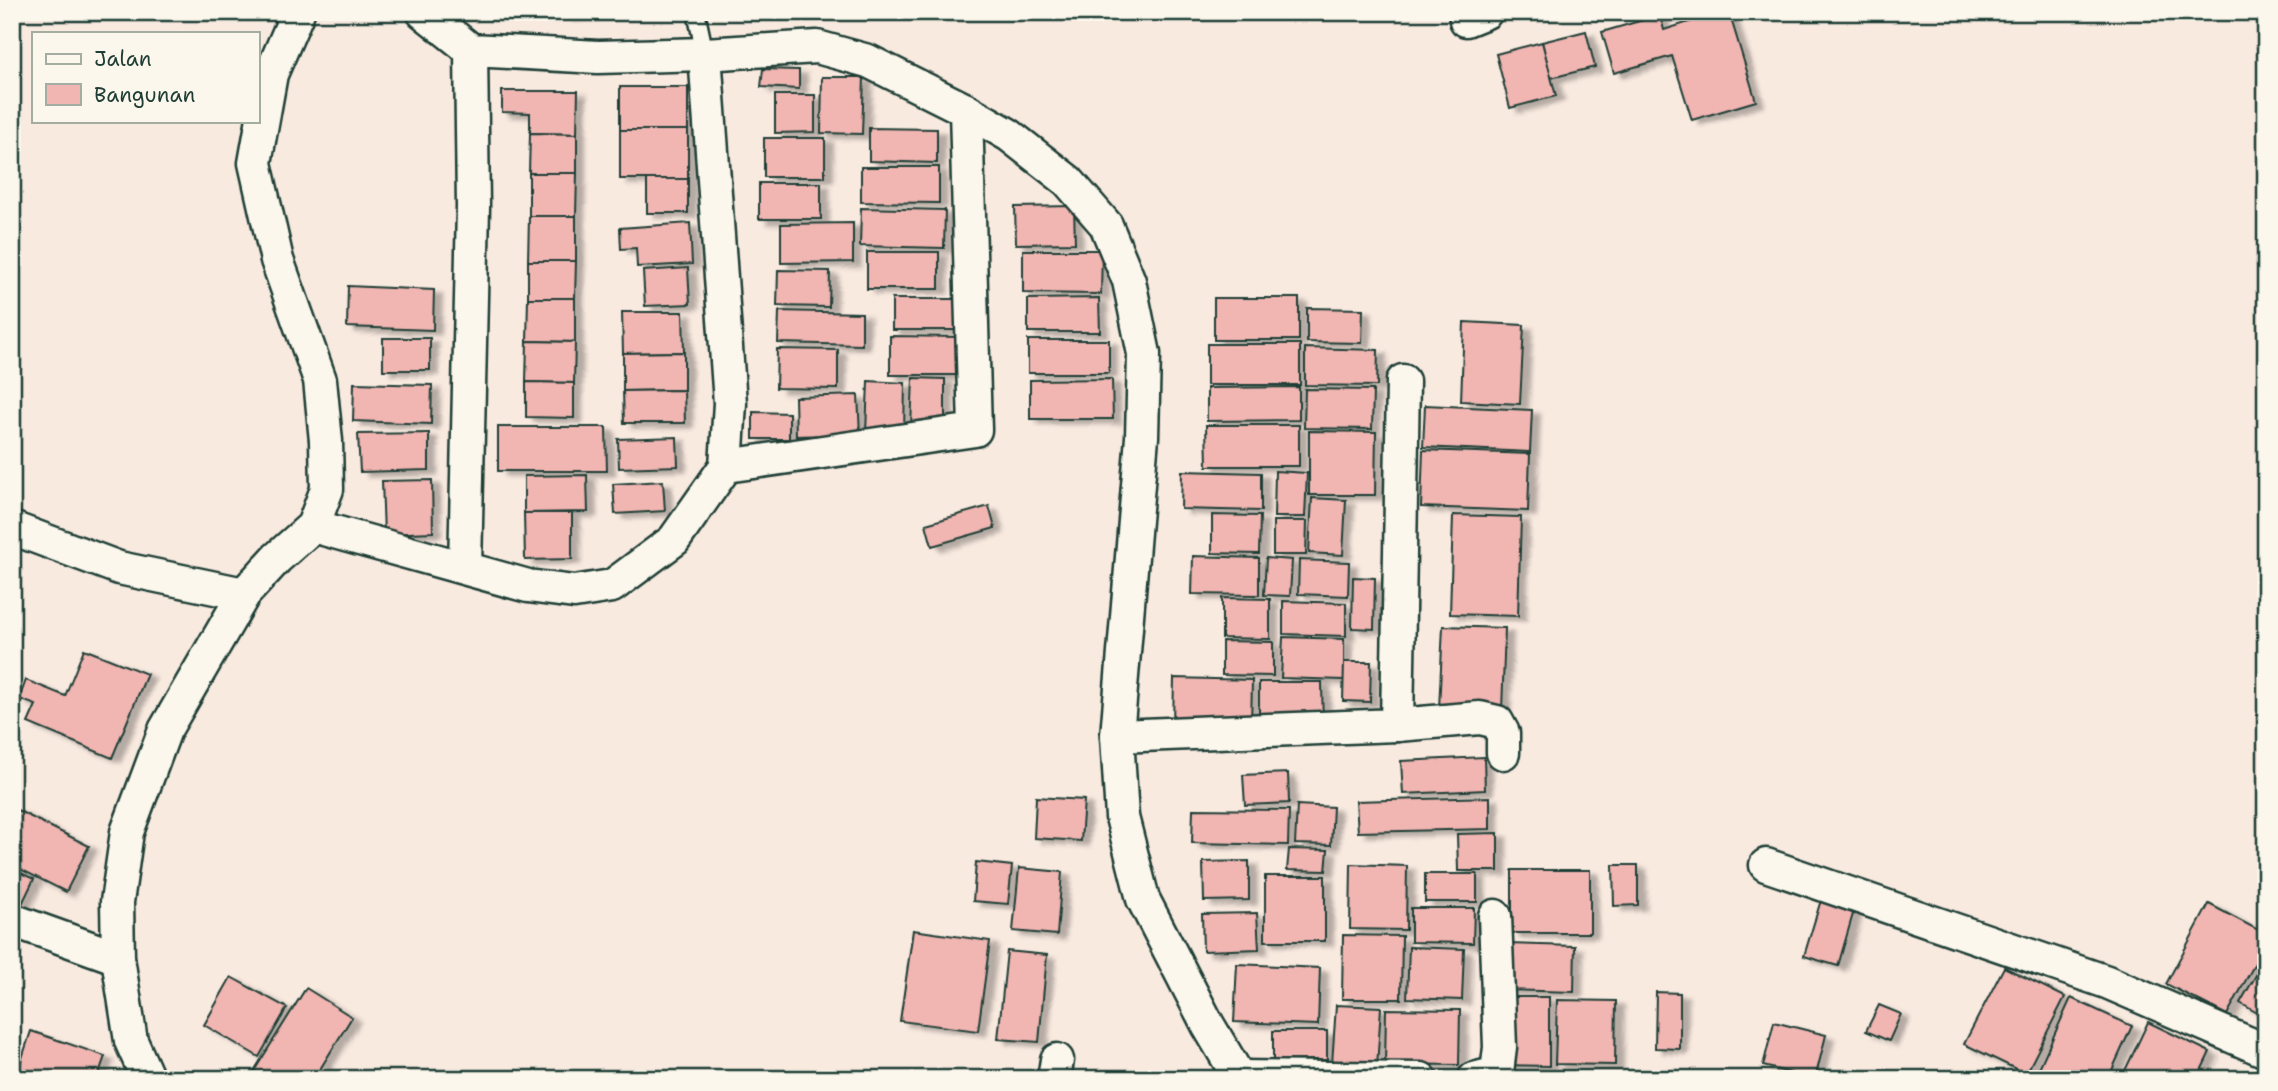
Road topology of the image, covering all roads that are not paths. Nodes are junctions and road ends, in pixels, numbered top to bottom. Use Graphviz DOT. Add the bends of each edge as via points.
graph roads {
  1 [pos="298,12"];
  2 [pos="423,12"];
  3 [pos="696,12"];
  4 [pos="471,50"];
  5 [pos="705,54"];
  6 [pos="966,110"];
  7 [pos="1403,382"];
  8 [pos="726,466"];
  9 [pos="313,526"];
  10 [pos="12,528"];
  11 [pos="465,568"];
  12 [pos="244,594"];
  13 [pos="1397,725"];
  14 [pos="1117,736"];
  15 [pos="1503,753"];
  16 [pos="1766,865"];
  17 [pos="1495,916"];
  18 [pos="12,920"];
  19 [pos="118,958"];
  20 [pos="2266,1051"];
  21 [pos="1240,1078"];
  22 [pos="148,1079"];
  23 [pos="1421,1079"];
  24 [pos="1474,1079"];
  1 -- 9 [label="street" via="271,74 255,163 277,260 320,380 327,489"];
  2 -- 4 [label="street"];
  3 -- 5 [label="lane"];
  4 -- 5 [label="street" via="598,57"];
  4 -- 11 [label="street" via="473,207"];
  5 -- 6 [label="street" via="817,47 868,61"];
  5 -- 8 [label="street" via="730,403"];
  6 -- 8 [label="street" via="975,430"];
  6 -- 14 [label="street" via="1009,135 1068,181 1106,225 1129,281 1144,354 1142,437"];
  7 -- 13 [label="street"];
  8 -- 11 [label="street" via="674,540 612,586 575,592 528,586"];
  9 -- 11 [label="street"];
  9 -- 12 [label="street"];
  10 -- 12 [label="street" via="118,568"];
  12 -- 19 [label="street" via="165,730 127,832 117,902"];
  13 -- 14 [label="street"];
  13 -- 15 [label="street" via="1480,718 1497,722 1503,733"];
  14 -- 21 [label="street" via="1122,817 1143,899"];
  16 -- 20 [label="street" via="2108,982"];
  17 -- 24 [label="street" via="1497,1073"];
  18 -- 19 [label="street"];
  19 -- 22 [label="street" via="131,1041"];
  21 -- 23 [label="street"];
}
